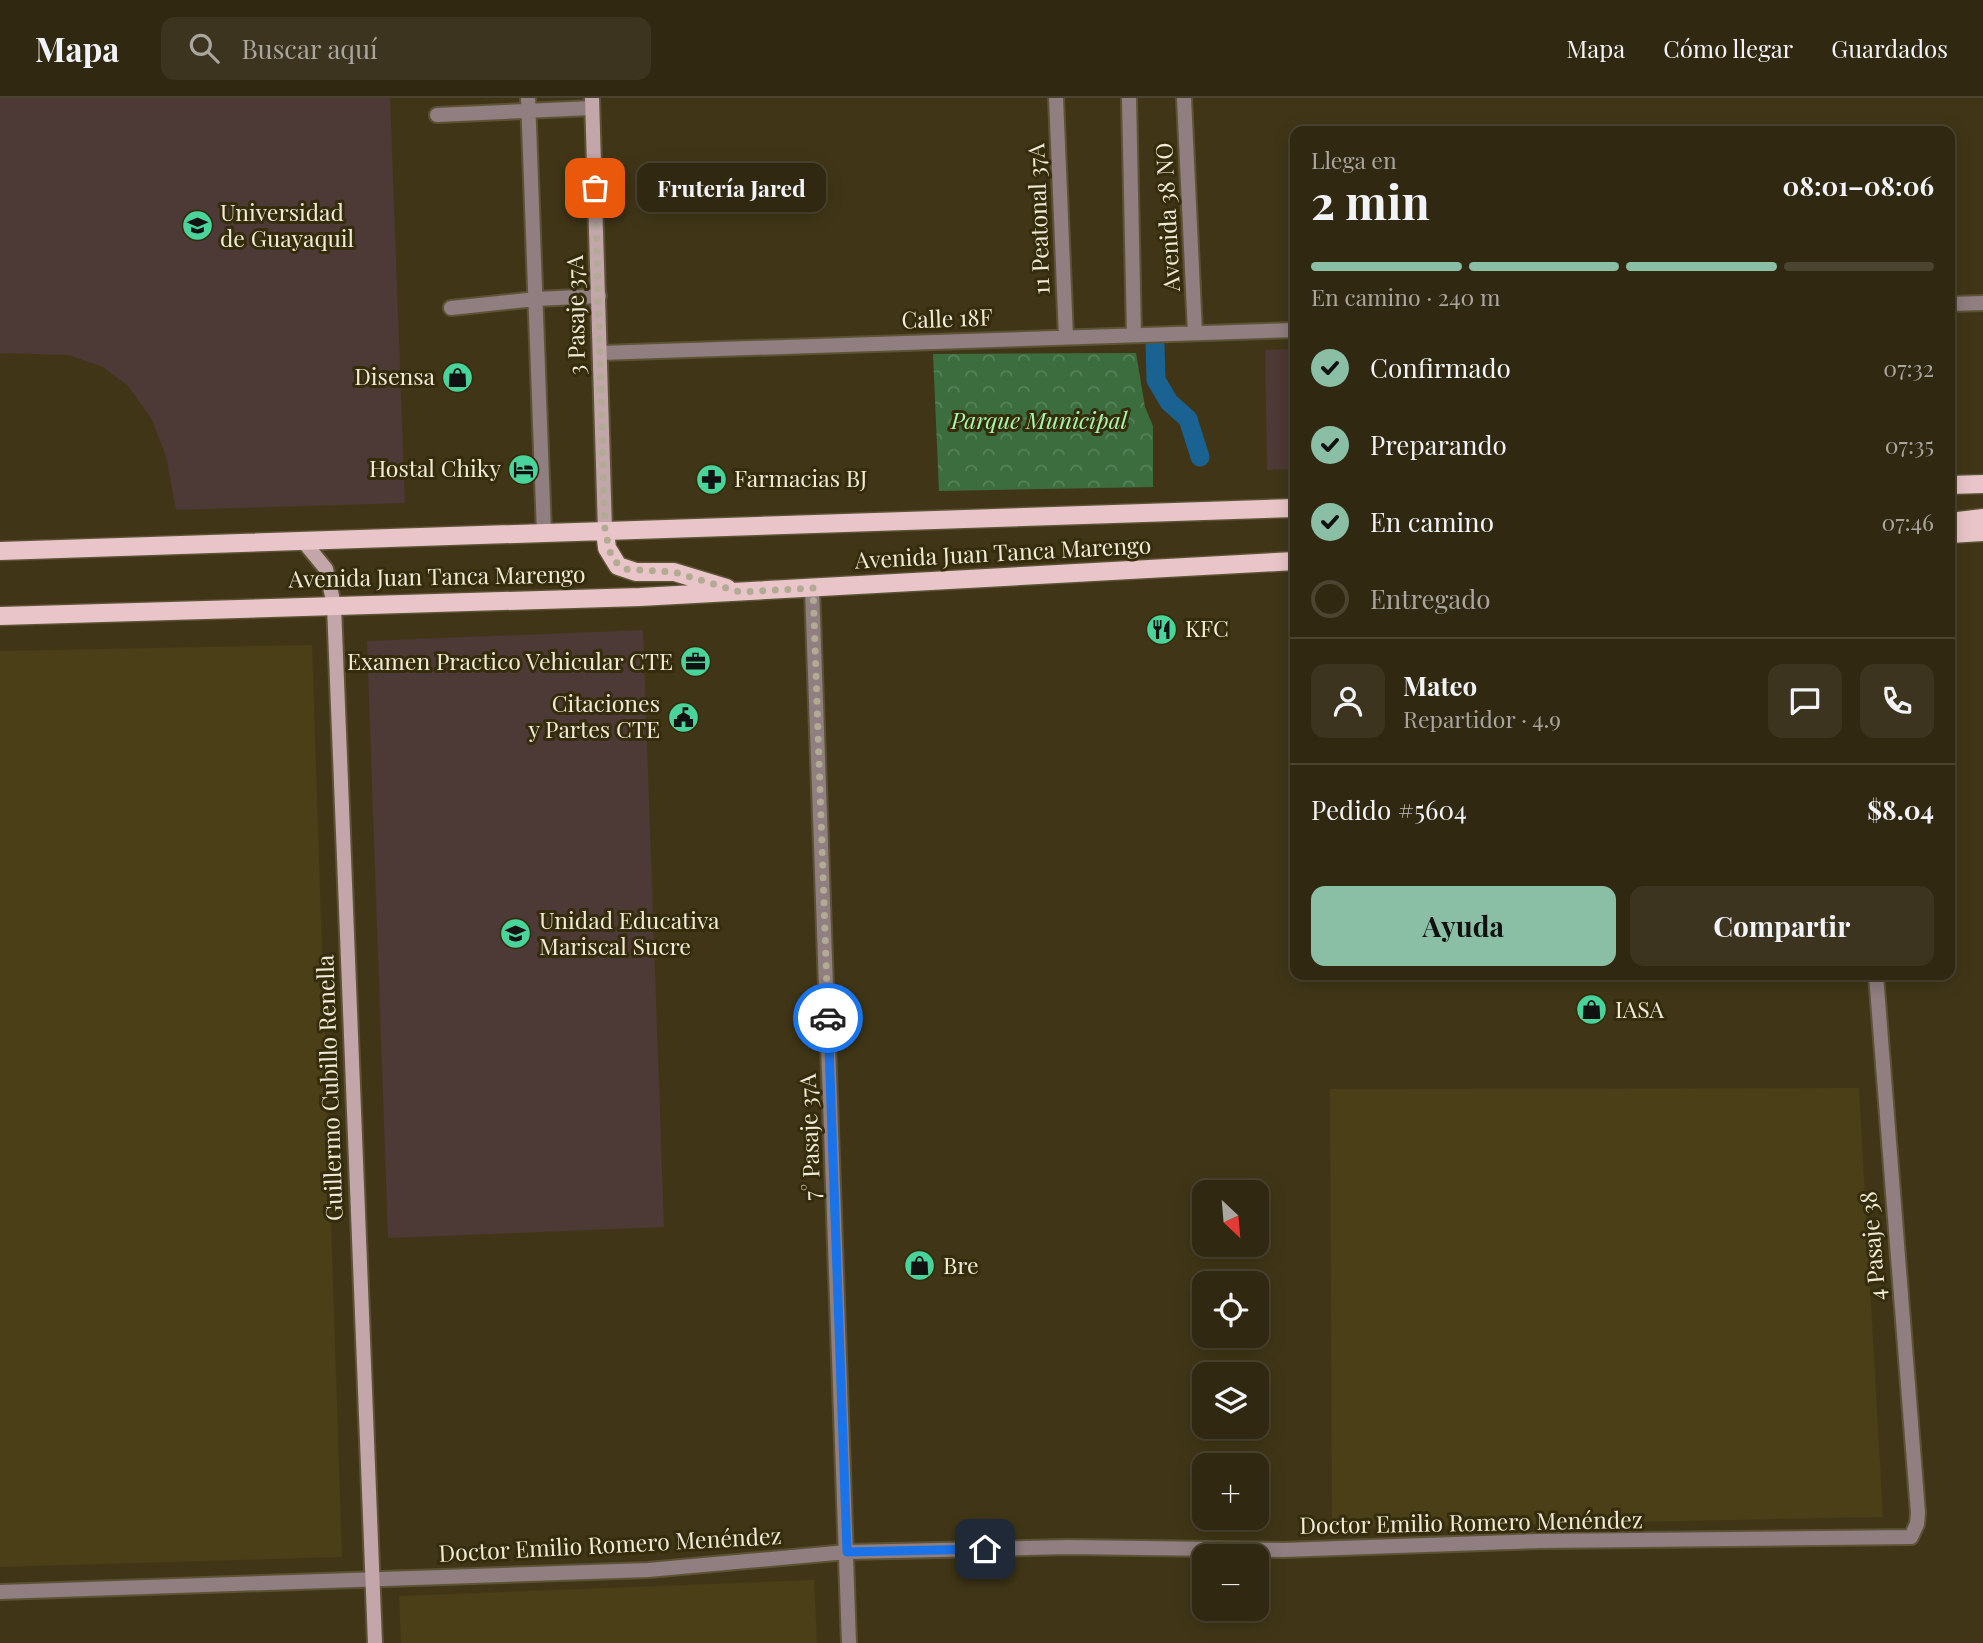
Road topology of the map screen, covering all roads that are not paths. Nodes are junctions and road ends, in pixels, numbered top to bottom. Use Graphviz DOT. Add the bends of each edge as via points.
graph roads {
  1 [pos="1056,98"];
  2 [pos="1129,98"];
  3 [pos="1184,98"];
  4 [pos="592,103"];
  5 [pos="528,104"];
  6 [pos="437,116"];
  7 [pos="599,296"];
  8 [pos="536,299"];
  9 [pos="1983,303"];
  10 [pos="1955,304"];
  11 [pos="451,308"];
  12 [pos="1290,330"];
  13 [pos="1195,333"];
  14 [pos="1134,335"];
  15 [pos="1066,337"];
  16 [pos="600,353"];
  17 [pos="1983,484"];
  18 [pos="1955,485"];
  19 [pos="1290,508"];
  20 [pos="1983,518"];
  21 [pos="1955,521"];
  22 [pos="605,531"];
  23 [pos="1983,532"];
  24 [pos="544,533"];
  25 [pos="1955,534"];
  26 [pos="303,541"];
  27 [pos="0,551"];
  28 [pos="1290,561"];
  29 [pos="813,588"];
  30 [pos="740,592"];
  31 [pos="334,605"];
  32 [pos="0,616"];
  33 [pos="1876,980"];
  34 [pos="1918,1513"];
  35 [pos="847,1552"];
  36 [pos="373,1580"];
  37 [pos="0,1592"];
  38 [pos="376,1643"];
  39 [pos="849,1643"];
  1 -- 15 [label="street, 11 Peatonal 37A"];
  2 -- 14 [label="street"];
  3 -- 13 [label="street, Avenida 38 NO"];
  4 -- 5 [label="street"];
  4 -- 7 [label="street, 3 Pasaje 37A"];
  5 -- 6 [label="street"];
  5 -- 8 [label="street"];
  7 -- 8 [label="street"];
  7 -- 16 [label="street, 3 Pasaje 37A"];
  8 -- 11 [label="street"];
  8 -- 24 [label="street"];
  9 -- 10 [label="street"];
  12 -- 13 [label="street, Calle 18F"];
  13 -- 14 [label="street, Calle 18F"];
  14 -- 15 [label="street, Calle 18F"];
  15 -- 16 [label="street, Calle 18F"];
  16 -- 22 [label="street, 3 Pasaje 37A"];
  17 -- 18 [label="main road"];
  19 -- 22 [label="main road, Avenida Juan Tanca Marengo"];
  20 -- 21 [label="main road"];
  22 -- 24 [label="main road, Avenida Juan Tanca Marengo"];
  22 -- 30 [label="main road" via="612,559 625,569 674,572"];
  23 -- 25 [label="main road"];
  24 -- 26 [label="main road, Avenida Juan Tanca Marengo"];
  26 -- 27 [label="main road, Avenida Juan Tanca Marengo"];
  26 -- 31 [label="street, Guillermo Cubillo Renella" via="326,569"];
  28 -- 29 [label="main road, Avenida Juan Tanca Marengo"];
  29 -- 30 [label="main road, Avenida Juan Tanca Marengo"];
  29 -- 35 [label="street, 7° Pasaje 37A"];
  30 -- 31 [label="main road, Avenida Juan Tanca Marengo"];
  31 -- 32 [label="main road, Avenida Juan Tanca Marengo"];
  31 -- 36 [label="street, Guillermo Cubillo Renella"];
  33 -- 34 [label="street, 4 Pasaje 38"];
  34 -- 35 [label="street, Doctor Emilio Romero Menéndez" via="1911,1536 1902,1538 1541,1541 1283,1550 1068,1547"];
  35 -- 36 [label="street, Doctor Emilio Romero Menéndez" via="648,1570"];
  35 -- 39 [label="street, 7° Pasaje 37A"];
  36 -- 37 [label="street, Doctor Emilio Romero Menéndez"];
  36 -- 38 [label="street, Guillermo Cubillo Renella"];
}
